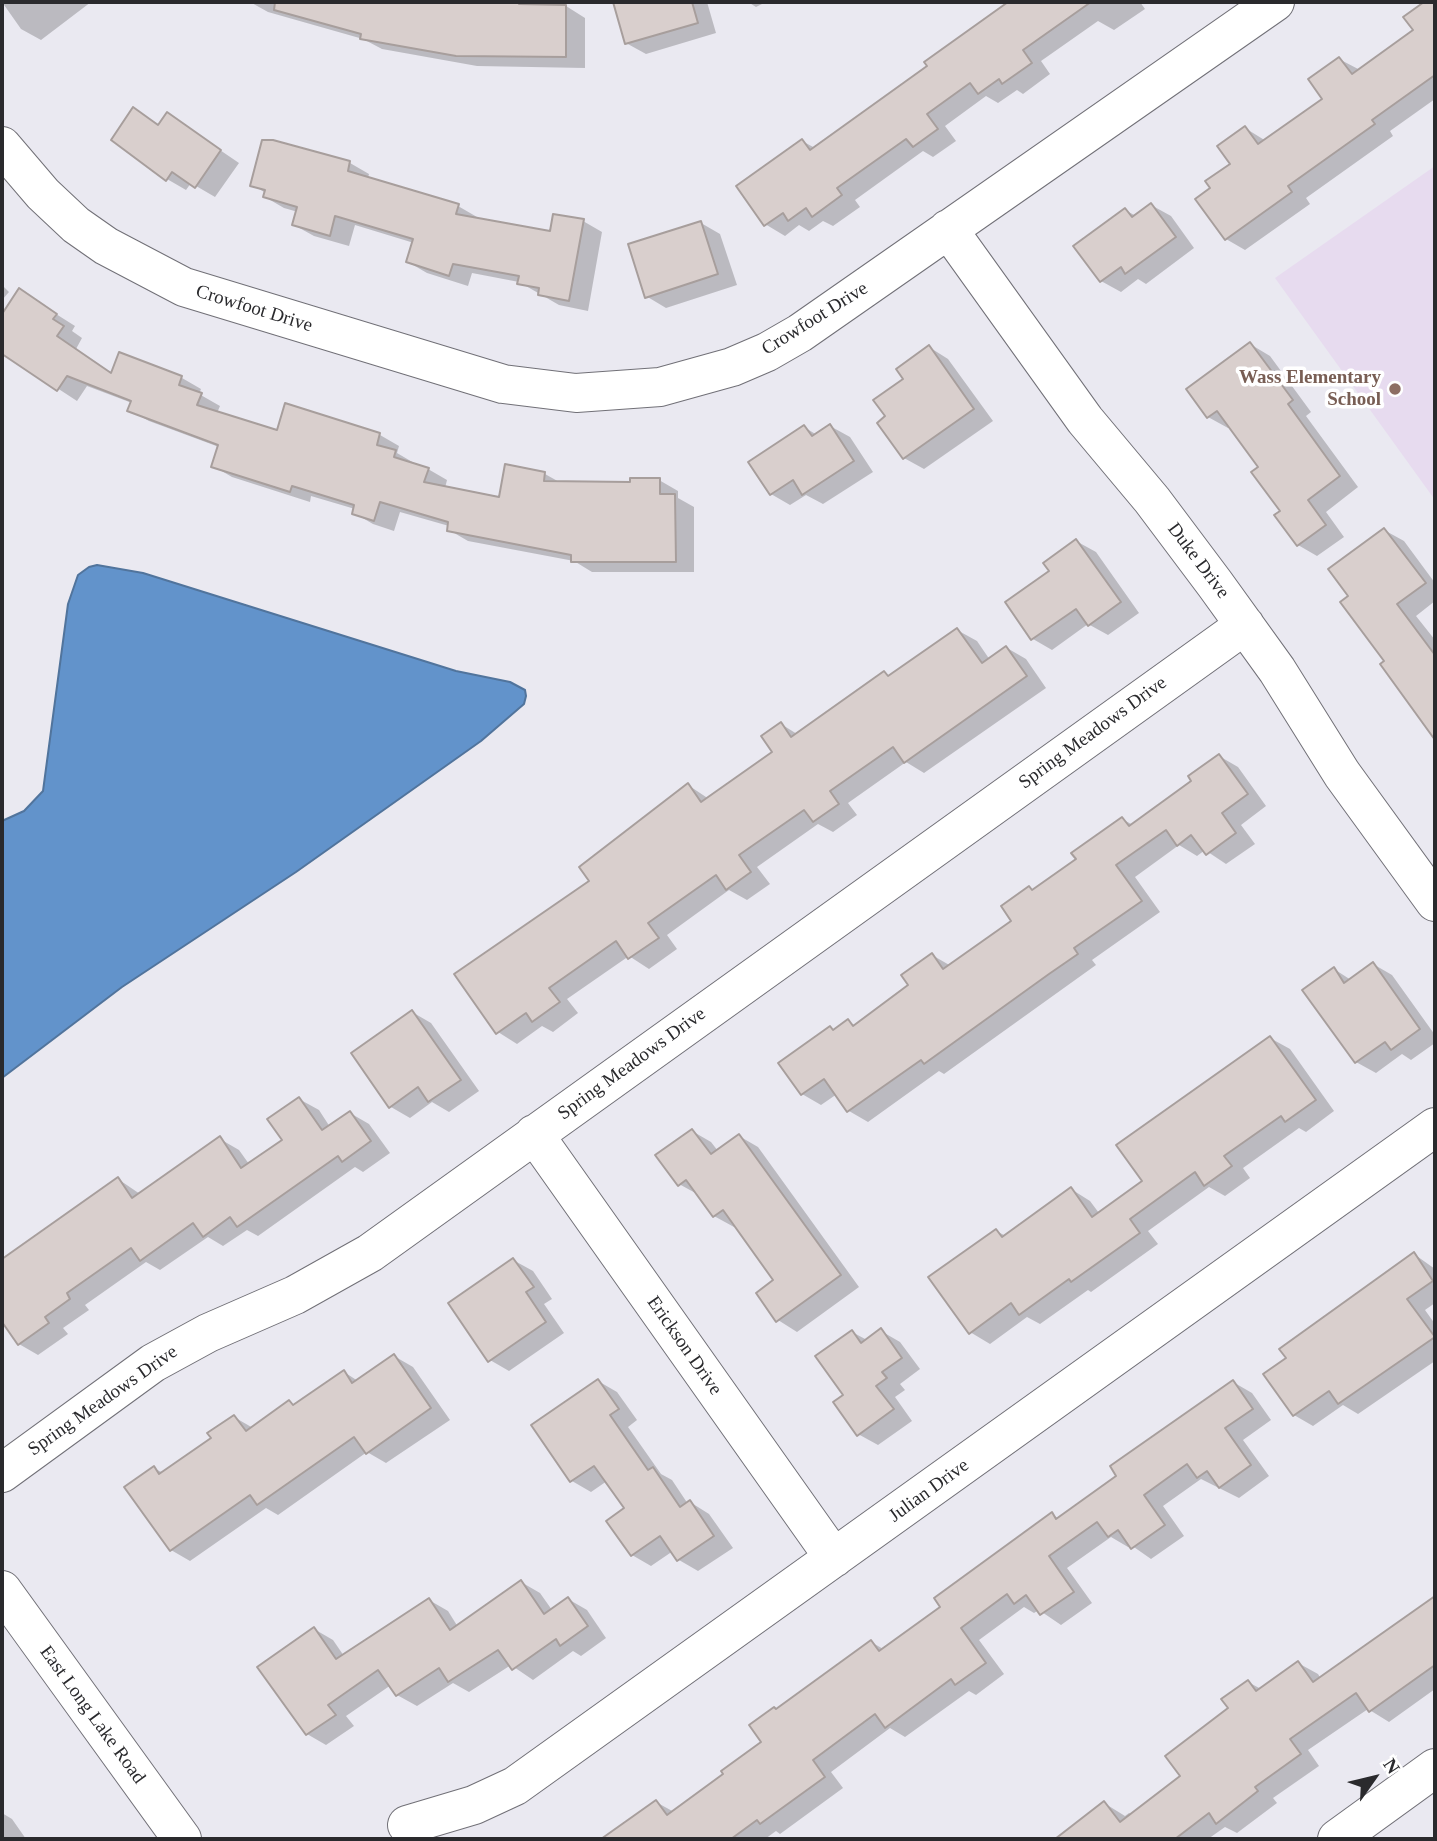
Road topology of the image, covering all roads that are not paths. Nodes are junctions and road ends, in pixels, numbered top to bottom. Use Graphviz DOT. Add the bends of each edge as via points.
graph roads {
  1 [pos="1275,2"];
  2 [pos="2,146"];
  3 [pos="948,229"];
  4 [pos="1245,625"];
  5 [pos="1435,902"];
  6 [pos="1435,1127"];
  7 [pos="534,1134"];
  8 [pos="2,1473"];
  9 [pos="834,1558"];
  10 [pos="2,1590"];
  11 [pos="1435,1768"];
  12 [pos="407,1825"];
  13 [pos="182,1839"];
  14 [pos="1338,1839"];
  1 -- 3 [label="street, Crowfoot Drive"];
  2 -- 3 [label="street, Crowfoot Drive" via="76,225 184,287 472,376 576,393 660,387 767,352"];
  3 -- 4 [label="street, Duke Drive" via="1085,419"];
  4 -- 5 [label="street, Duke Drive" via="1342,774"];
  4 -- 7 [label="street, Spring Meadows Drive"];
  6 -- 9 [label="street, Julian Drive"];
  7 -- 8 [label="street, Spring Meadows Drive" via="369,1253 295,1295 164,1356"];
  7 -- 9 [label="street, Erickson Drive"];
  9 -- 12 [label="street, Julian Drive" via="515,1786 474,1805"];
  10 -- 13 [label="street, East Long Lake Road"];
  11 -- 14 [label="street"];
}
